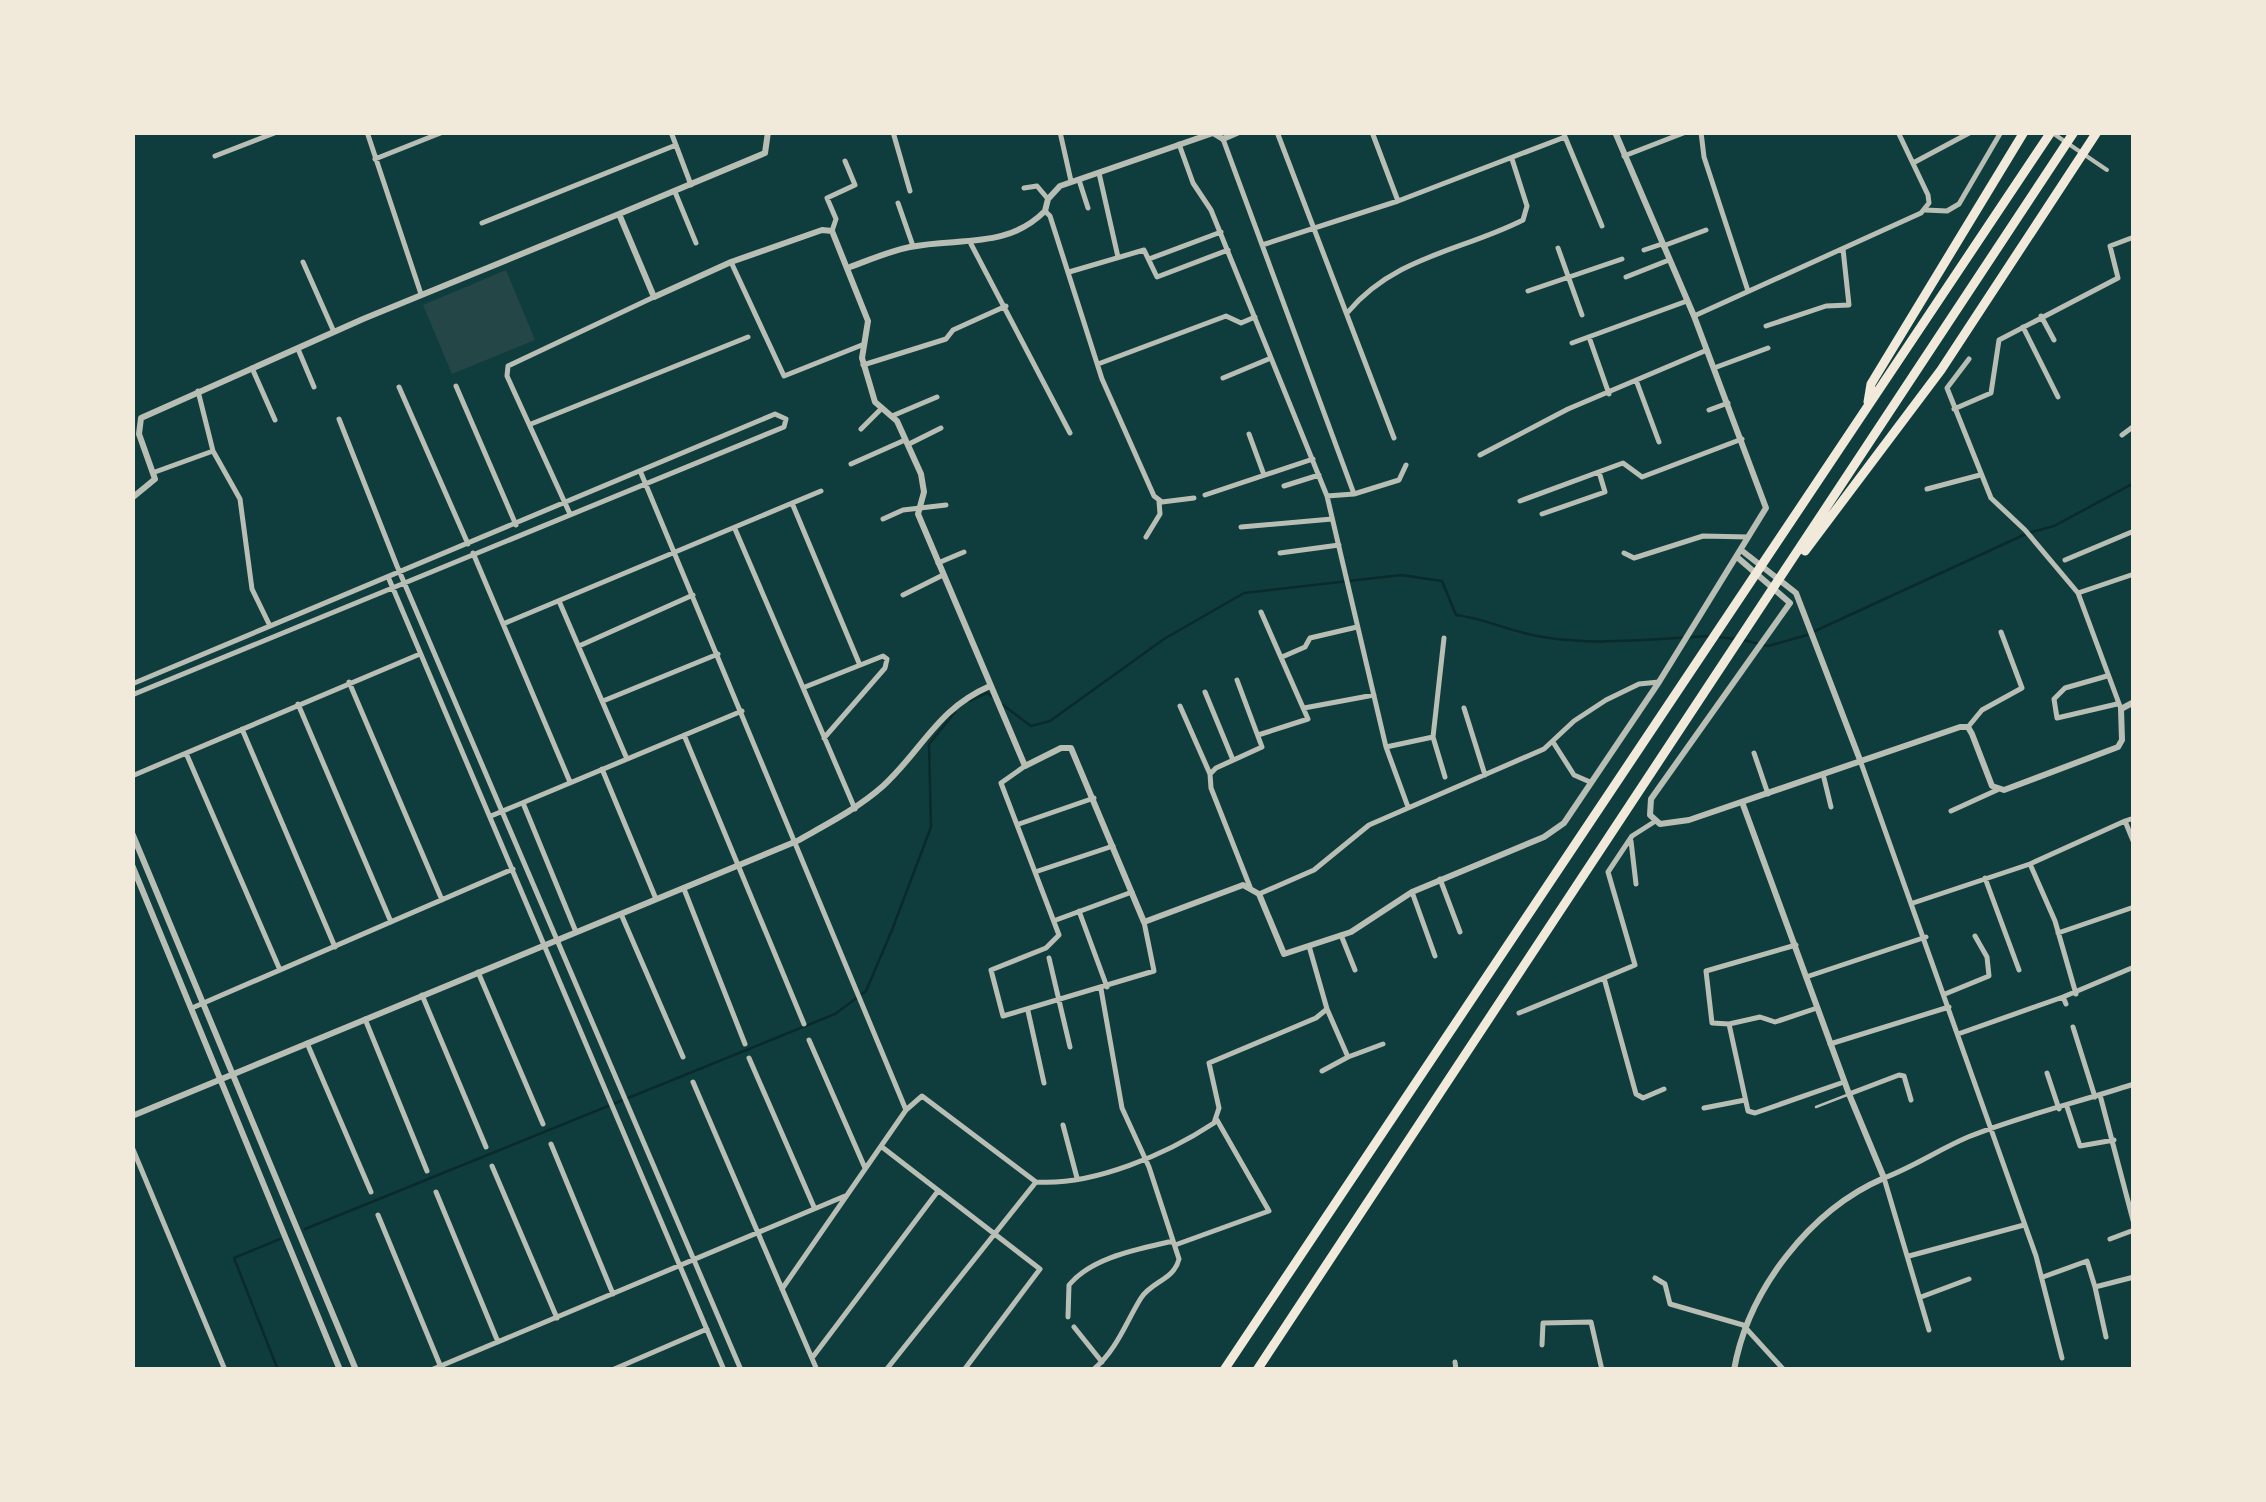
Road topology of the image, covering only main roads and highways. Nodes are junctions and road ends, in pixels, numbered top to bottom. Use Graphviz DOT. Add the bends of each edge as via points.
graph roads {
  1 [pos="2024,132"];
  2 [pos="2051,132"];
  3 [pos="2074,132"];
  4 [pos="2097,132"];
  5 [pos="1867,406"];
  6 [pos="1783,576"];
  7 [pos="1224,1370"];
  8 [pos="1257,1370"];
  1 -- 5 [label="highway" via="1871,384"];
  2 -- 5 [label="highway"];
  3 -- 6 [label="highway"];
  4 -- 6 [label="highway" via="1941,370"];
  5 -- 7 [label="highway"];
  6 -- 8 [label="highway" via="1625,804"];
}
